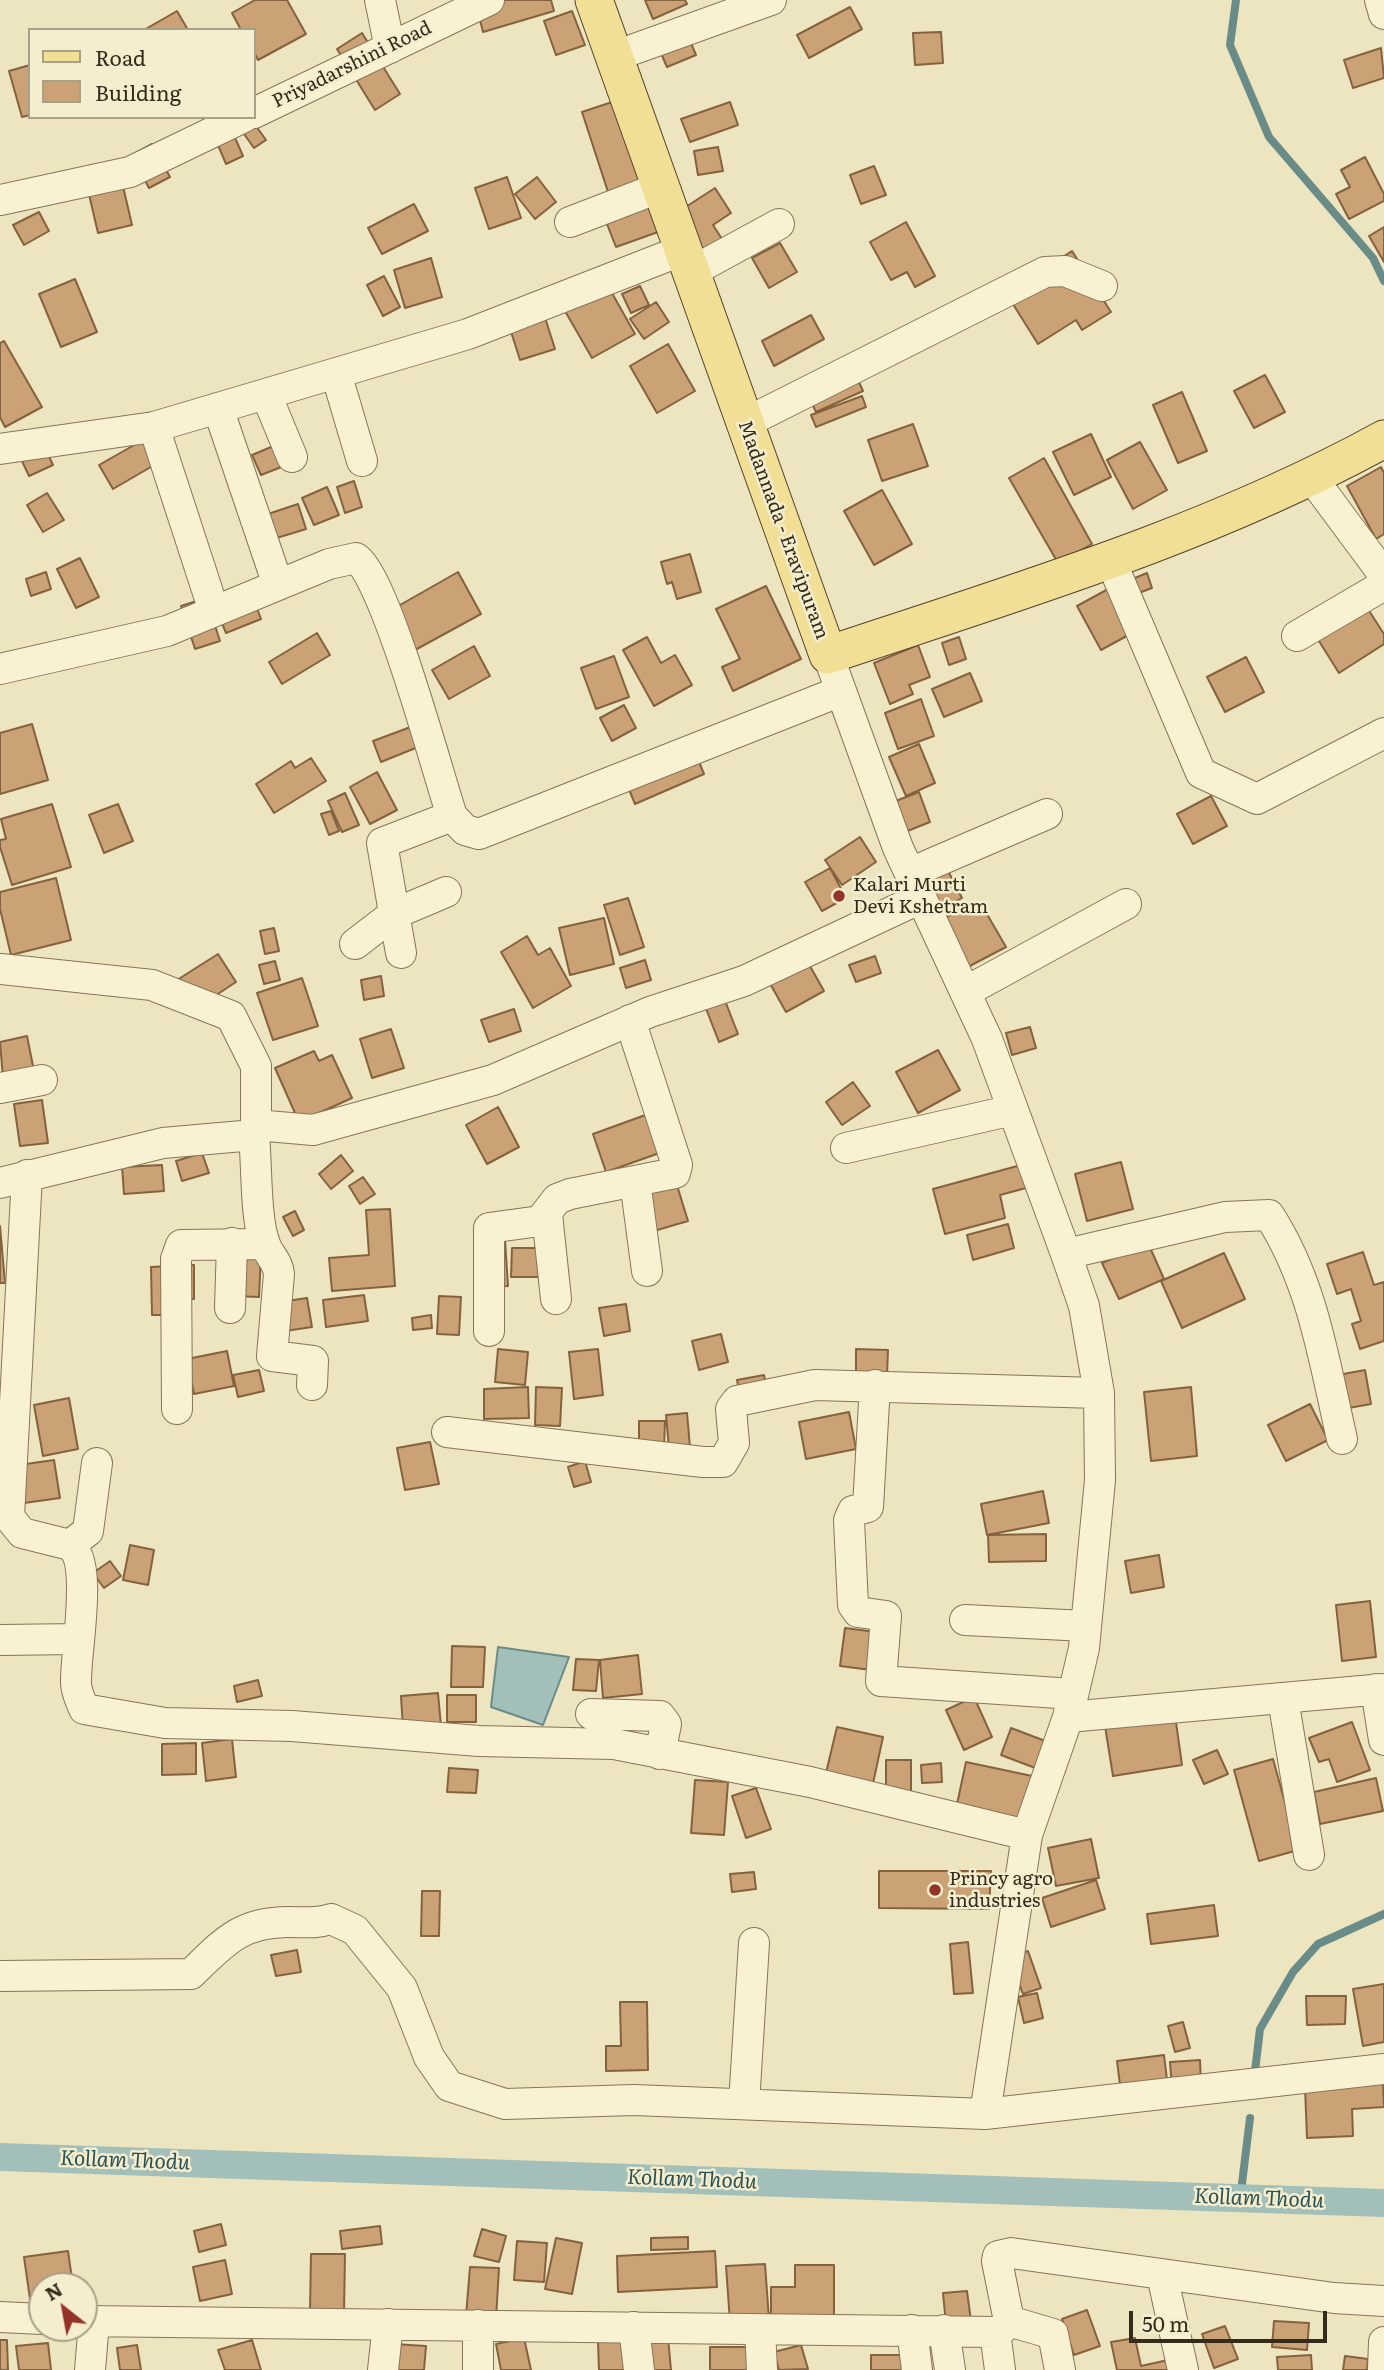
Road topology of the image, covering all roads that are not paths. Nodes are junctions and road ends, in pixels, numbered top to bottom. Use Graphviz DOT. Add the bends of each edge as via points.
graph roads {
  1 [pos="380,0"];
  2 [pos="489,0"];
  3 [pos="594,0"];
  4 [pos="771,0"];
  5 [pos="1380,0"];
  6 [pos="1384,14"];
  7 [pos="390,48"];
  8 [pos="615,57"];
  9 [pos="256,112"];
  10 [pos="240,119"];
  11 [pos="661,187"];
  12 [pos="0,200"];
  13 [pos="570,222"];
  14 [pos="779,224"];
  15 [pos="687,261"];
  16 [pos="1102,286"];
  17 [pos="336,373"];
  18 [pos="266,394"];
  19 [pos="218,408"];
  20 [pos="745,423"];
  21 [pos="154,427"];
  22 [pos="1384,439"];
  23 [pos="0,449"];
  24 [pos="292,457"];
  25 [pos="362,461"];
  26 [pos="1312,478"];
  27 [pos="1111,561"];
  28 [pos="1384,575"];
  29 [pos="278,585"];
  30 [pos="1384,585"];
  31 [pos="214,611"];
  32 [pos="1297,636"];
  33 [pos="828,655"];
  34 [pos="0,669"];
  35 [pos="841,691"];
  36 [pos="1384,733"];
  37 [pos="1047,814"];
  38 [pos="452,816"];
  39 [pos="916,885"];
  40 [pos="446,892"];
  41 [pos="1126,904"];
  42 [pos="394,914"];
  43 [pos="355,944"];
  44 [pos="401,953"];
  45 [pos="0,969"];
  46 [pos="965,992"];
  47 [pos="630,1020"];
  48 [pos="41,1080"];
  49 [pos="0,1088"];
  50 [pos="1013,1110"];
  51 [pos="255,1130"];
  52 [pos="846,1148"];
  53 [pos="14,1179"];
  54 [pos="635,1181"];
  55 [pos="547,1214"];
  56 [pos="232,1243"];
  57 [pos="265,1244"];
  58 [pos="1066,1254"];
  59 [pos="648,1272"];
  60 [pos="556,1299"];
  61 [pos="230,1308"];
  62 [pos="489,1331"];
  63 [pos="312,1385"];
  64 [pos="875,1385"];
  65 [pos="1099,1393"];
  66 [pos="177,1409"];
  67 [pos="447,1432"];
  68 [pos="1342,1439"];
  69 [pos="97,1462"];
  70 [pos="70,1545"];
  71 [pos="965,1620"];
  72 [pos="1086,1626"];
  73 [pos="0,1640"];
  74 [pos="78,1640"];
  75 [pos="1380,1689"];
  76 [pos="1283,1699"];
  77 [pos="1071,1706"];
  78 [pos="591,1714"];
  79 [pos="1384,1740"];
  80 [pos="660,1754"];
  81 [pos="1027,1835"];
  82 [pos="1310,1855"];
  83 [pos="754,1943"];
  84 [pos="0,1976"];
  85 [pos="1384,2069"];
  86 [pos="744,2105"];
  87 [pos="985,2114"];
  88 [pos="1162,2276"];
  89 [pos="1384,2301"];
  90 [pos="0,2317"];
  91 [pos="28,2318"];
  92 [pos="98,2321"];
  93 [pos="388,2324"];
  94 [pos="478,2325"];
  95 [pos="634,2327"];
  96 [pos="1002,2327"];
  97 [pos="760,2330"];
  98 [pos="912,2330"];
  99 [pos="944,2330"];
  100 [pos="89,2342"];
  101 [pos="1384,2342"];
  102 [pos="90,2370"];
  103 [pos="383,2370"];
  104 [pos="478,2370"];
  105 [pos="639,2370"];
  106 [pos="762,2370"];
  107 [pos="917,2370"];
  108 [pos="950,2370"];
  109 [pos="1000,2370"];
  110 [pos="1060,2370"];
  111 [pos="1183,2370"];
  112 [pos="1383,2370"];
  1 -- 7 [label="street"];
  2 -- 7 [label="street, Priyadarshini Road"];
  3 -- 8 [label="main road, Madannada - Eravipuram"];
  4 -- 8 [label="street"];
  5 -- 6 [label="street"];
  7 -- 9 [label="street, Priyadarshini Road"];
  8 -- 11 [label="main road, Madannada - Eravipuram"];
  10 -- 12 [label="street" via="130,172"];
  11 -- 13 [label="street"];
  11 -- 15 [label="main road, Madannada - Eravipuram"];
  14 -- 15 [label="street"];
  15 -- 17 [label="street"];
  15 -- 20 [label="main road, Madannada - Eravipuram"];
  16 -- 20 [label="street" via="1066,271 1045,272"];
  17 -- 18 [label="street"];
  17 -- 25 [label="street"];
  18 -- 19 [label="street"];
  18 -- 24 [label="street"];
  19 -- 21 [label="street"];
  19 -- 29 [label="street"];
  20 -- 33 [label="main road, Madannada - Eravipuram"];
  21 -- 23 [label="street"];
  21 -- 31 [label="street"];
  22 -- 26 [label="main road, Madannada - Eravipuram"];
  26 -- 27 [label="main road, Madannada - Eravipuram"];
  26 -- 28 [label="street"];
  27 -- 33 [label="main road, Madannada - Eravipuram"];
  27 -- 36 [label="street" via="1201,773 1257,799"];
  29 -- 31 [label="street"];
  29 -- 38 [label="street" via="347,558 365,564 388,614"];
  30 -- 32 [label="street"];
  31 -- 34 [label="street" via="167,631"];
  33 -- 35 [label="street"];
  35 -- 38 [label="street" via="502,827 479,834 465,830"];
  35 -- 39 [label="street"];
  37 -- 39 [label="street"];
  38 -- 42 [label="street" via="382,844"];
  39 -- 46 [label="street"];
  39 -- 47 [label="street" via="744,981"];
  40 -- 42 [label="street"];
  41 -- 46 [label="street"];
  42 -- 43 [label="street"];
  42 -- 44 [label="street"];
  45 -- 51 [label="street" via="152,985 231,1016 256,1066"];
  46 -- 50 [label="street"];
  47 -- 51 [label="street" via="493,1080 313,1130"];
  47 -- 54 [label="street" via="677,1165 675,1173"];
  48 -- 49 [label="street"];
  50 -- 52 [label="street"];
  50 -- 58 [label="street"];
  51 -- 53 [label="street" via="163,1143"];
  51 -- 57 [label="street"];
  53 -- 70 [label="street" via="9,1517 22,1533"];
  54 -- 55 [label="street" via="557,1199"];
  54 -- 59 [label="street"];
  55 -- 60 [label="street"];
  55 -- 62 [label="street" via="540,1221 489,1228"];
  56 -- 57 [label="street"];
  56 -- 61 [label="street"];
  56 -- 66 [label="street" via="181,1245 176,1259"];
  57 -- 63 [label="street" via="279,1273 272,1356 313,1361"];
  58 -- 65 [label="street" via="1084,1306"];
  58 -- 68 [label="street" via="1225,1217 1269,1215 1291,1248 1309,1295"];
  64 -- 65 [label="street"];
  64 -- 67 [label="street" via="816,1385 737,1401 731,1409 734,1443 723,1462"];
  64 -- 77 [label="street" via="869,1507 853,1511 849,1520 853,1605 858,1612 886,1616 881,1681"];
  65 -- 72 [label="street" via="1100,1480"];
  69 -- 70 [label="street" via="88,1531"];
  70 -- 74 [label="street" via="77,1550 83,1575"];
  71 -- 72 [label="street"];
  72 -- 77 [label="street"];
  73 -- 74 [label="street"];
  74 -- 80 [label="street" via="76,1686 85,1709 165,1723 614,1744"];
  75 -- 76 [label="street"];
  75 -- 79 [label="street"];
  76 -- 77 [label="street"];
  76 -- 82 [label="street"];
  77 -- 81 [label="street"];
  78 -- 80 [label="street" via="660,1716 666,1724"];
  80 -- 81 [label="street" via="810,1782"];
  81 -- 87 [label="street"];
  83 -- 86 [label="street"];
  84 -- 86 [label="street" via="191,1974 231,1936 256,1924 313,1924 331,1919 355,1930 401,1988 429,2057 449,2087 505,2104 634,2100"];
  85 -- 87 [label="street"];
  86 -- 87 [label="street"];
  88 -- 89 [label="street"];
  88 -- 96 [label="street" via="1011,2253 998,2256"];
  88 -- 111 [label="street"];
  90 -- 91 [label="street"];
  92 -- 93 [label="street"];
  93 -- 94 [label="street"];
  93 -- 103 [label="street"];
  94 -- 95 [label="street"];
  94 -- 104 [label="street"];
  95 -- 97 [label="street"];
  95 -- 105 [label="street"];
  96 -- 99 [label="street"];
  96 -- 109 [label="street"];
  96 -- 110 [label="street" via="1053,2334"];
  97 -- 98 [label="street"];
  97 -- 106 [label="street"];
  98 -- 99 [label="street"];
  98 -- 107 [label="street"];
  99 -- 108 [label="street"];
  100 -- 102 [label="street"];
  101 -- 112 [label="street"];
}
